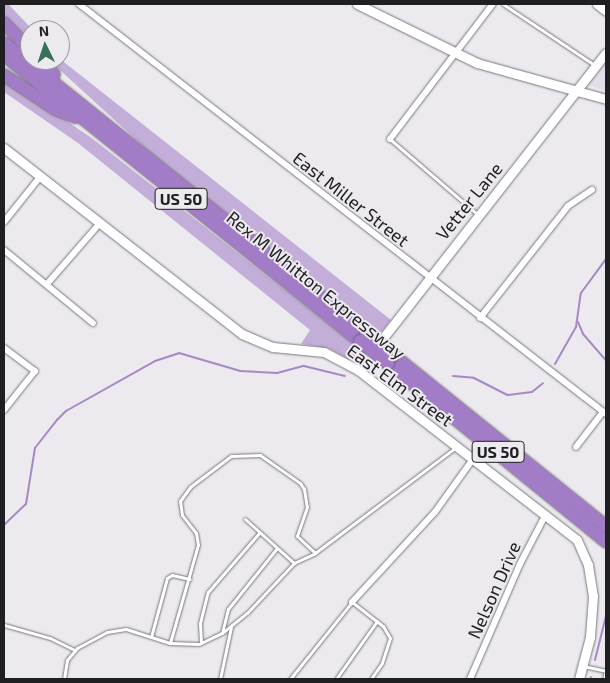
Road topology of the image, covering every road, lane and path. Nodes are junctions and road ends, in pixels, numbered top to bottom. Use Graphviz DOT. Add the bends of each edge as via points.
graph roads {
  1 [pos="79,4"];
  2 [pos="357,4"];
  3 [pos="493,4"];
  4 [pos="503,4"];
  5 [pos="597,4"];
  6 [pos="606,11"];
  7 [pos="4,23"];
  8 [pos="20,40"];
  9 [pos="4,43"];
  10 [pos="454,53"];
  11 [pos="4,55"];
  12 [pos="603,60"];
  13 [pos="49,70"];
  14 [pos="4,75"];
  15 [pos="577,92"];
  16 [pos="606,100"];
  17 [pos="90,118"];
  18 [pos="390,139"];
  19 [pos="4,148"];
  20 [pos="40,177"];
  21 [pos="592,190"];
  22 [pos="479,216"];
  23 [pos="4,222"];
  24 [pos="100,223"];
  25 [pos="4,250"];
  26 [pos="428,278"];
  27 [pos="47,284"];
  28 [pos="480,318"];
  29 [pos="93,323"];
  30 [pos="4,348"];
  31 [pos="390,360"];
  32 [pos="358,370"];
  33 [pos="4,410"];
  34 [pos="605,413"];
  35 [pos="457,447"];
  36 [pos="576,447"];
  37 [pos="473,459"];
  38 [pos="546,514"];
  39 [pos="245,520"];
  40 [pos="606,526"];
  41 [pos="260,532"];
  42 [pos="606,542"];
  43 [pos="277,548"];
  44 [pos="315,553"];
  45 [pos="294,563"];
  46 [pos="190,579"];
  47 [pos="352,602"];
  48 [pos="377,621"];
  49 [pos="4,625"];
  50 [pos="231,626"];
  51 [pos="222,633"];
  52 [pos="151,637"];
  53 [pos="170,643"];
  54 [pos="201,644"];
  55 [pos="75,650"];
  56 [pos="582,666"];
  57 [pos="606,671"];
  58 [pos="64,679"];
  59 [pos="220,679"];
  60 [pos="290,679"];
  61 [pos="336,679"];
  62 [pos="371,679"];
  63 [pos="470,679"];
  64 [pos="579,679"];
  65 [pos="604,679"];
  1 -- 26 [label="street, East Miller Street"];
  2 -- 10 [label="street"];
  3 -- 10 [label="street"];
  4 -- 12 [label="lane"];
  5 -- 6 [label="street"];
  7 -- 8 [label="highway"];
  9 -- 17 [label="highway, Rex M Whitton Expressway / US 50"];
  10 -- 15 [label="street"];
  10 -- 18 [label="street"];
  11 -- 17 [label="highway, Rex M Whitton Expressway / US 50"];
  12 -- 15 [label="street, Vetter Lane"];
  13 -- 17 [label="highway"];
  14 -- 17 [label="highway" via="55,108"];
  15 -- 16 [label="street"];
  15 -- 22 [label="street, Vetter Lane"];
  17 -- 31 [label="highway, Rex M Whitton Expressway / US 50, bridge"];
  18 -- 22 [label="lane"];
  19 -- 20 [label="street, East Elm Street"];
  20 -- 23 [label="street"];
  20 -- 24 [label="street, East Elm Street"];
  21 -- 28 [label="street" via="568,206"];
  22 -- 26 [label="street, Vetter Lane"];
  24 -- 27 [label="street"];
  24 -- 32 [label="street, East Elm Street" via="242,334 273,347 324,352"];
  25 -- 27 [label="street"];
  26 -- 28 [label="street, East Miller Street"];
  26 -- 32 [label="street, Vetter Lane"];
  27 -- 29 [label="street"];
  28 -- 34 [label="street, East Miller Street"];
  30 -- 33 [label="street" via="35,371"];
  31 -- 40 [label="highway, Rex M Whitton Expressway / US 50"];
  31 -- 42 [label="highway, Rex M Whitton Expressway / US 50"];
  32 -- 35 [label="street, East Elm Street"];
  34 -- 36 [label="street"];
  35 -- 37 [label="street, East Elm Street"];
  35 -- 44 [label="lane"];
  37 -- 38 [label="street, East Elm Street"];
  37 -- 47 [label="street" via="435,512"];
  38 -- 56 [label="street, East Elm Street" via="577,540 588,565 593,617"];
  38 -- 63 [label="street, Nelson Drive" via="520,564"];
  39 -- 41 [label="lane"];
  41 -- 43 [label="lane"];
  41 -- 54 [label="lane" via="208,592 200,623"];
  43 -- 45 [label="lane"];
  43 -- 51 [label="lane" via="228,609"];
  44 -- 45 [label="lane"];
  44 -- 46 [label="lane" via="297,536 307,507 300,483 260,455 238,455 225,460 197,482 180,501 184,521 198,537"];
  45 -- 50 [label="lane"];
  46 -- 52 [label="lane" via="172,574 167,578"];
  46 -- 53 [label="lane"];
  47 -- 48 [label="lane"];
  47 -- 60 [label="lane"];
  48 -- 61 [label="lane"];
  48 -- 62 [label="lane" via="388,631 389,644"];
  49 -- 55 [label="lane" via="50,638"];
  50 -- 51 [label="lane"];
  50 -- 59 [label="lane"];
  51 -- 54 [label="lane"];
  52 -- 53 [label="lane"];
  52 -- 55 [label="lane" via="126,629 115,630 89,640"];
  53 -- 54 [label="lane"];
  55 -- 58 [label="lane" via="63,669"];
  56 -- 57 [label="lane"];
  56 -- 64 [label="street, East Elm Street"];
  57 -- 65 [label="lane"];
}
